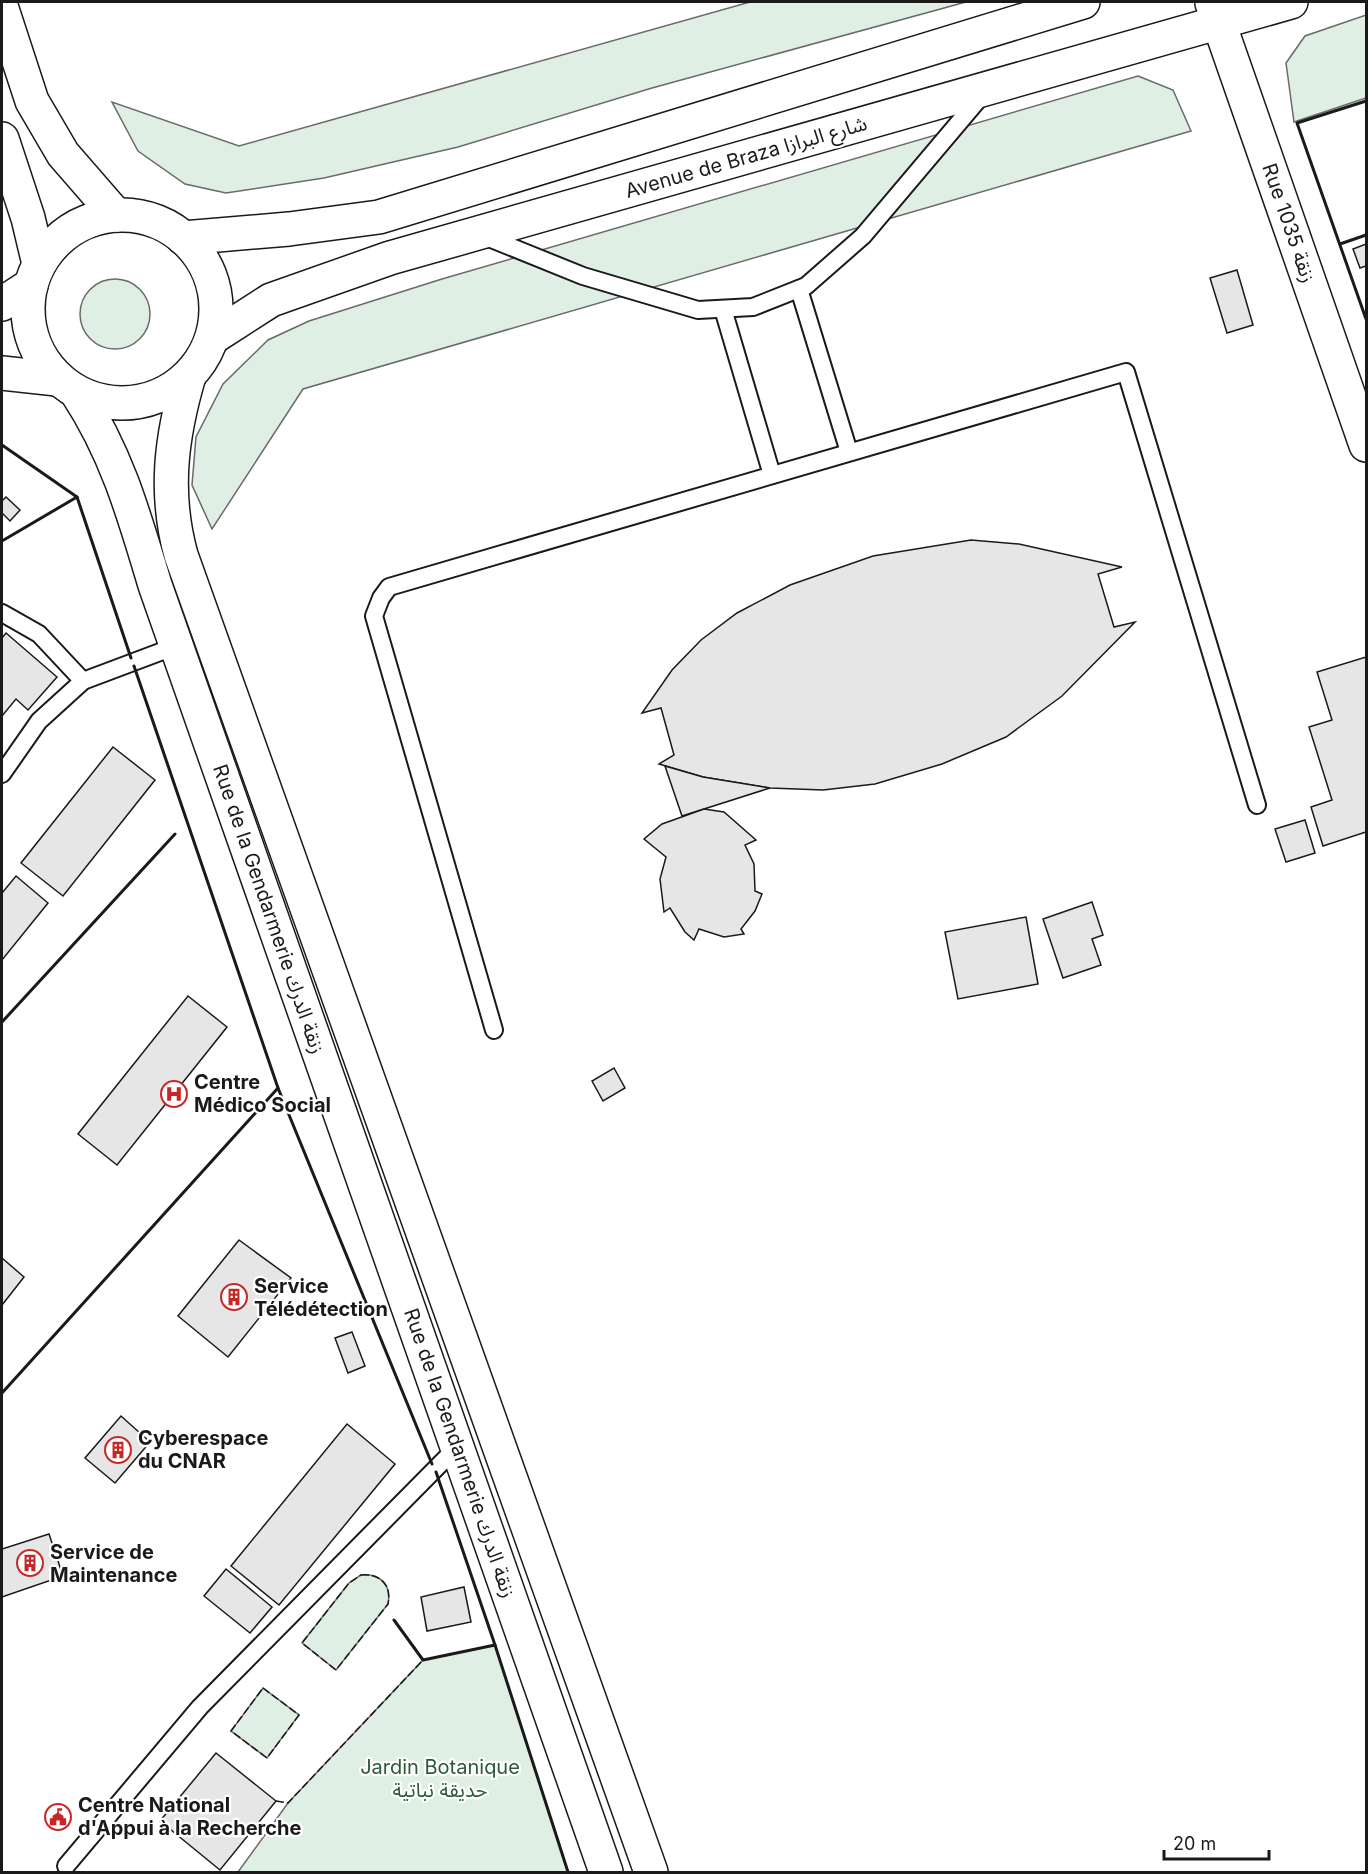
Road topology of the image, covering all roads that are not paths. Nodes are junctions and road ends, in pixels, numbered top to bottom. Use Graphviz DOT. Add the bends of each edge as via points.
graph roads {
  1 [pos="1083,2"];
  2 [pos="1291,2"];
  3 [pos="2,9"];
  4 [pos="1215,12"];
  5 [pos="989,88"];
  6 [pos="2,139"];
  7 [pos="116,215"];
  8 [pos="478,233"];
  9 [pos="183,238"];
  10 [pos="35,275"];
  11 [pos="798,289"];
  12 [pos="2,304"];
  13 [pos="723,309"];
  14 [pos="212,338"];
  15 [pos="2,373"];
  16 [pos="189,376"];
  17 [pos="67,386"];
  18 [pos="1366,445"];
  19 [pos="849,452"];
  20 [pos="772,475"];
  21 [pos="2,613"];
  22 [pos="176,646"];
  23 [pos="83,681"];
  24 [pos="2,774"];
  25 [pos="1257,805"];
  26 [pos="494,1030"];
  27 [pos="458,1446"];
  28 [pos="66,1866"];
  29 [pos="606,1872"];
  30 [pos="651,1872"];
  1 -- 9 [label="main road" via="379,217 278,231"];
  2 -- 4 [label="main road, Avenue de Braza شارع البرازا"];
  3 -- 7 [label="main road" via="32,100 63,154"];
  4 -- 5 [label="main road, Avenue de Braza شارع البرازا"];
  4 -- 18 [label="main road, Rue 1035 زنقة"];
  5 -- 8 [label="main road, Avenue de Braza شارع البرازا"];
  5 -- 11 [label="lane" via="863,236"];
  6 -- 10 [label="main road" via="28,218"];
  7 -- 9 [label="main road" via="163,224"];
  7 -- 10 [label="main road" via="71,230 53,245"];
  8 -- 13 [label="lane" via="583,276 698,310"];
  8 -- 14 [label="main road, Avenue de Braza شارع البرازا" via="390,258 271,300"];
  9 -- 14 [label="main road" via="201,258 213,283 216,311"];
  10 -- 12 [label="main road"];
  10 -- 17 [label="main road" via="28,315 34,346 44,364"];
  11 -- 13 [label="lane" via="753,307"];
  11 -- 19 [label="lane"];
  13 -- 20 [label="lane"];
  14 -- 16 [label="main road"];
  15 -- 17 [label="main road"];
  16 -- 17 [label="main road" via="147,401 123,404 100,401"];
  16 -- 30 [label="main road, Rue de la Gendarmerie زنقة الدرك" via="174,430 170,490 173,522 185,568"];
  17 -- 22 [label="main road, Rue de la Gendarmerie زنقة الدرك" via="110,448 128,492"];
  19 -- 20 [label="lane"];
  19 -- 25 [label="lane" via="1126,372"];
  20 -- 26 [label="lane" via="388,587 381,598 374,616"];
  21 -- 23 [label="lane" via="39,634"];
  22 -- 23 [label="lane"];
  22 -- 27 [label="main road, Rue de la Gendarmerie زنقة الدرك"];
  23 -- 24 [label="lane" via="39,720"];
  27 -- 28 [label="lane" via="200,1707"];
  27 -- 29 [label="main road, Rue de la Gendarmerie زنقة الدرك"];
}
